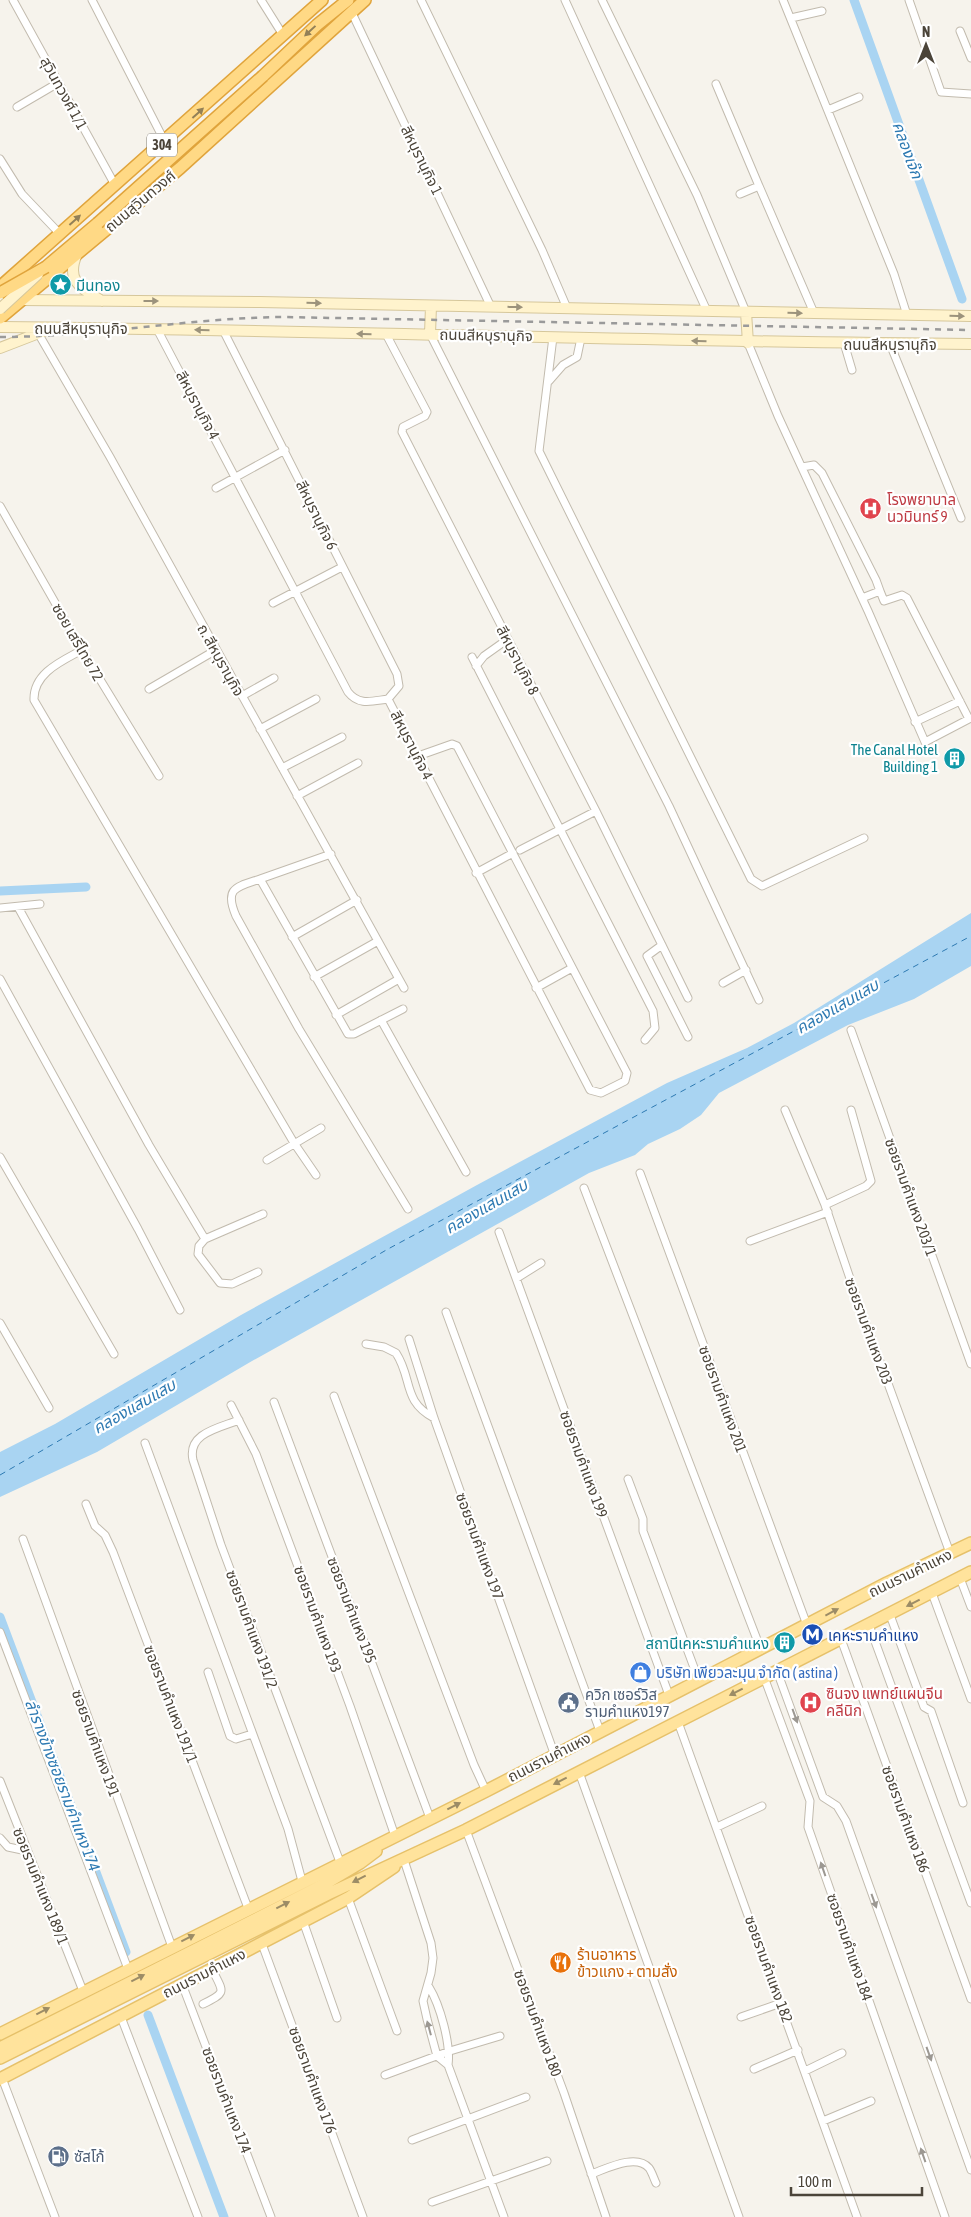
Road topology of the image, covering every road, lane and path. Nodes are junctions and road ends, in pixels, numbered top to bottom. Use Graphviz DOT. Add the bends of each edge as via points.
graph roads {
  1 [pos="14,0"];
  2 [pos="92,0"];
  3 [pos="261,0"];
  4 [pos="322,0"];
  5 [pos="348,0"];
  6 [pos="365,0"];
  7 [pos="421,0"];
  8 [pos="565,0"];
  9 [pos="602,0"];
  10 [pos="784,0"];
  11 [pos="909,0"];
  12 [pos="822,11"];
  13 [pos="352,13"];
  14 [pos="791,18"];
  15 [pos="960,31"];
  16 [pos="283,35"];
  17 [pos="971,58"];
  18 [pos="58,83"];
  19 [pos="716,84"];
  20 [pos="971,94"];
  21 [pos="859,97"];
  22 [pos="17,107"];
  23 [pos="828,110"];
  24 [pos="165,142"];
  25 [pos="0,159"];
  26 [pos="115,185"];
  27 [pos="759,186"];
  28 [pos="740,194"];
  29 [pos="102,195"];
  30 [pos="128,212"];
  31 [pos="60,234"];
  32 [pos="39,252"];
  33 [pos="76,254"];
  34 [pos="23,266"];
  35 [pos="62,266"];
  36 [pos="46,267"];
  37 [pos="0,276"];
  38 [pos="0,287"];
  39 [pos="0,294"];
  40 [pos="20,300"];
  41 [pos="0,301"];
  42 [pos="102,301"];
  43 [pos="431,306"];
  44 [pos="492,307"];
  45 [pos="567,308"];
  46 [pos="0,309"];
  47 [pos="708,311"];
  48 [pos="746,312"];
  49 [pos="814,313"];
  50 [pos="907,315"];
  51 [pos="971,316"];
  52 [pos="0,318"];
  53 [pos="0,327"];
  54 [pos="55,328"];
  55 [pos="157,328"];
  56 [pos="223,330"];
  57 [pos="38,333"];
  58 [pos="386,334"];
  59 [pos="430,334"];
  60 [pos="553,337"];
  61 [pos="581,338"];
  62 [pos="748,342"];
  63 [pos="844,343"];
  64 [pos="890,344"];
  65 [pos="971,344"];
  66 [pos="0,348"];
  67 [pos="852,370"];
  68 [pos="547,384"];
  69 [pos="285,450"];
  70 [pos="802,467"];
  71 [pos="236,476"];
  72 [pos="216,488"];
  73 [pos="0,506"];
  74 [pos="961,518"];
  75 [pos="342,567"];
  76 [pos="294,591"];
  77 [pos="880,591"];
  78 [pos="862,598"];
  79 [pos="273,603"];
  80 [pos="508,640"];
  81 [pos="82,650"];
  82 [pos="216,650"];
  83 [pos="472,656"];
  84 [pos="476,666"];
  85 [pos="274,678"];
  86 [pos="149,689"];
  87 [pos="242,696"];
  88 [pos="316,699"];
  89 [pos="388,699"];
  90 [pos="960,701"];
  91 [pos="915,722"];
  92 [pos="260,729"];
  93 [pos="342,737"];
  94 [pos="418,756"];
  95 [pos="358,763"];
  96 [pos="282,768"];
  97 [pos="159,776"];
  98 [pos="297,796"];
  99 [pos="596,812"];
  100 [pos="560,828"];
  101 [pos="864,838"];
  102 [pos="517,852"];
  103 [pos="331,854"];
  104 [pos="476,873"];
  105 [pos="260,879"];
  106 [pos="356,900"];
  107 [pos="40,904"];
  108 [pos="18,907"];
  109 [pos="0,908"];
  110 [pos="292,937"];
  111 [pos="378,941"];
  112 [pos="662,945"];
  113 [pos="572,968"];
  114 [pos="746,970"];
  115 [pos="314,977"];
  116 [pos="0,979"];
  117 [pos="399,979"];
  118 [pos="722,984"];
  119 [pos="404,988"];
  120 [pos="536,988"];
  121 [pos="688,998"];
  122 [pos="759,1000"];
  123 [pos="403,1009"];
  124 [pos="336,1015"];
  125 [pos="381,1020"];
  126 [pos="851,1030"];
  127 [pos="688,1038"];
  128 [pos="645,1040"];
  129 [pos="785,1110"];
  130 [pos="851,1110"];
  131 [pos="321,1128"];
  132 [pos="294,1143"];
  133 [pos="0,1156"];
  134 [pos="267,1160"];
  135 [pos="466,1172"];
  136 [pos="640,1173"];
  137 [pos="316,1175"];
  138 [pos="584,1188"];
  139 [pos="827,1208"];
  140 [pos="408,1209"];
  141 [pos="263,1214"];
  142 [pos="499,1232"];
  143 [pos="205,1238"];
  144 [pos="750,1241"];
  145 [pos="541,1263"];
  146 [pos="258,1272"];
  147 [pos="517,1278"];
  148 [pos="180,1310"];
  149 [pos="446,1312"];
  150 [pos="0,1323"];
  151 [pos="409,1339"];
  152 [pos="366,1344"];
  153 [pos="114,1354"];
  154 [pos="971,1364"];
  155 [pos="334,1396"];
  156 [pos="274,1402"];
  157 [pos="231,1405"];
  158 [pos="49,1408"];
  159 [pos="434,1418"];
  160 [pos="239,1420"];
  161 [pos="145,1443"];
  162 [pos="628,1480"];
  163 [pos="86,1504"];
  164 [pos="23,1538"];
  165 [pos="971,1543"];
  166 [pos="950,1553"];
  167 [pos="971,1572"];
  168 [pos="960,1578"];
  169 [pos="932,1593"];
  170 [pos="971,1607"];
  171 [pos="890,1615"];
  172 [pos="807,1625"];
  173 [pos="869,1625"];
  174 [pos="0,1632"];
  175 [pos="841,1639"];
  176 [pos="761,1650"];
  177 [pos="777,1671"];
  178 [pos="208,1672"];
  179 [pos="764,1677"];
  180 [pos="699,1681"];
  181 [pos="669,1695"];
  182 [pos="971,1699"];
  183 [pos="678,1722"];
  184 [pos="600,1731"];
  185 [pos="252,1734"];
  186 [pos="802,1737"];
  187 [pos="789,1742"];
  188 [pos="554,1753"];
  189 [pos="579,1772"];
  190 [pos="0,1781"];
  191 [pos="486,1791"];
  192 [pos="823,1797"];
  193 [pos="810,1801"];
  194 [pos="963,1803"];
  195 [pos="762,1806"];
  196 [pos="430,1818"];
  197 [pos="717,1827"];
  198 [pos="466,1830"];
  199 [pos="395,1836"];
  200 [pos="0,1838"];
  201 [pos="28,1851"];
  202 [pos="404,1860"];
  203 [pos="340,1862"];
  204 [pos="302,1881"];
  205 [pos="348,1898"];
  206 [pos="971,1903"];
  207 [pos="248,1908"];
  208 [pos="303,1921"];
  209 [pos="262,1944"];
  210 [pos="172,1946"];
  211 [pos="128,1969"];
  212 [pos="212,1969"];
  213 [pos="182,1984"];
  214 [pos="429,1987"];
  215 [pos="83,1991"];
  216 [pos="971,1999"];
  217 [pos="781,2003"];
  218 [pos="203,2004"];
  219 [pos="121,2017"];
  220 [pos="741,2017"];
  221 [pos="337,2018"];
  222 [pos="50,2028"];
  223 [pos="397,2031"];
  224 [pos="0,2034"];
  225 [pos="500,2036"];
  226 [pos="0,2048"];
  227 [pos="798,2050"];
  228 [pos="450,2051"];
  229 [pos="842,2053"];
  230 [pos="437,2056"];
  231 [pos="0,2058"];
  232 [pos="448,2065"];
  233 [pos="754,2069"];
  234 [pos="806,2070"];
  235 [pos="385,2075"];
  236 [pos="1,2078"];
  237 [pos="526,2097"];
  238 [pos="871,2101"];
  239 [pos="469,2119"];
  240 [pos="823,2121"];
  241 [pos="412,2140"];
  242 [pos="547,2161"];
  243 [pos="971,2170"];
  244 [pos="591,2174"];
  245 [pos="492,2181"];
  246 [pos="656,2183"];
  247 [pos="432,2202"];
  248 [pos="55,2217"];
  249 [pos="198,2217"];
  250 [pos="271,2217"];
  251 [pos="363,2217"];
  252 [pos="504,2217"];
  253 [pos="606,2217"];
  254 [pos="739,2217"];
  255 [pos="857,2217"];
  256 [pos="945,2217"];
  1 -- 18 [label="street, สุวินทวงศ์ 1/1"];
  2 -- 24 [label="street"];
  3 -- 16 [label="street"];
  4 -- 16 [label="highway, ถนนสุวินทวงศ์ / 304"];
  5 -- 36 [label="highway, one-way, bridge"];
  6 -- 13 [label="highway, ถนนสุวินทวงศ์ / 304"];
  7 -- 45 [label="street"];
  8 -- 47 [label="street"];
  9 -- 48 [label="street" via="697,194"];
  10 -- 14 [label="street"];
  11 -- 20 [label="street" via="941,92"];
  12 -- 14 [label="street"];
  13 -- 30 [label="highway, ถนนสุวินทวงศ์ / 304"];
  13 -- 44 [label="street, สีหบุรานุกิจ 1"];
  14 -- 23 [label="street"];
  15 -- 17 [label="street"];
  24 -- 16 [label="highway, ถนนสุวินทวงศ์ / 304, one-way"];
  18 -- 22 [label="street"];
  18 -- 26 [label="street, สุวินทวงศ์ 1/1"];
  19 -- 27 [label="street"];
  21 -- 23 [label="street"];
  23 -- 50 [label="street" via="894,274"];
  24 -- 26 [label="highway, ถนนสุวินทวงศ์ / 304"];
  25 -- 31 [label="street" via="22,194"];
  26 -- 29 [label="highway, ถนนสุวินทวงศ์ / 304"];
  27 -- 28 [label="street"];
  27 -- 49 [label="street"];
  29 -- 30 [label="highway" via="97,208 102,213"];
  31 -- 29 [label="highway, ถนนสุวินทวงศ์ / 304, one-way"];
  30 -- 33 [label="highway, ถนนสุวินทวงศ์ / 304"];
  31 -- 32 [label="highway, ถนนสุวินทวงศ์ / 304"];
  32 -- 34 [label="highway, ถนนสุวินทวงศ์ / 304"];
  32 -- 35 [label="highway" via="34,262 39,270"];
  33 -- 35 [label="highway, ถนนสุวินทวงศ์ / 304"];
  33 -- 42 [label="main road" via="72,270 75,280"];
  34 -- 37 [label="highway"];
  34 -- 38 [label="highway, ถนนสุวินทวงศ์ / 304"];
  35 -- 40 [label="highway, ถนนสุวินทวงศ์ / 304"];
  36 -- 39 [label="highway, bridge"];
  36 -- 46 [label="main road, bridge"];
  40 -- 41 [label="highway"];
  40 -- 42 [label="main road, ถนนสีหบุรานุกิจ"];
  40 -- 52 [label="highway, ถนนสุวินทวงศ์ / 304"];
  42 -- 43 [label="main road, ถนนสีหบุรานุกิจ, one-way"];
  43 -- 44 [label="main road, ถนนสีหบุรานุกิจ"];
  43 -- 59 [label="main road"];
  44 -- 45 [label="main road, ถนนสีหบุรานุกิจ, one-way"];
  45 -- 47 [label="main road, ถนนสีหบุรานุกิจ"];
  47 -- 48 [label="main road, ถนนสีหบุรานุกิจ"];
  48 -- 49 [label="main road, ถนนสีหบุรานุกิจ, one-way"];
  48 -- 62 [label="main road"];
  49 -- 50 [label="main road, ถนนสีหบุรานุกิจ"];
  50 -- 51 [label="main road, ถนนสีหบุรานุกิจ, one-way"];
  53 -- 54 [label="main road, ถนนสีหบุรานุกิจ"];
  54 -- 55 [label="main road, ถนนสีหบุรานุกิจ"];
  54 -- 57 [label="main road"];
  56 -- 55 [label="main road, ถนนสีหบุรานุกิจ, one-way"];
  55 -- 71 [label="street, สีหบุรานุกิจ 4"];
  58 -- 56 [label="main road, ถนนสีหบุรานุกิจ, one-way"];
  56 -- 69 [label="street, สีหบุรานุกิจ 6"];
  57 -- 66 [label="main road"];
  57 -- 82 [label="street, ถ. สีหบุรานุกิจ"];
  58 -- 59 [label="main road, ถนนสีหบุรานุกิจ"];
  58 -- 80 [label="street, สีหบุรานุกิจ 8" via="427,412 402,432"];
  59 -- 60 [label="main road, ถนนสีหบุรานุกิจ"];
  59 -- 114 [label="street" via="647,761"];
  60 -- 61 [label="main road, ถนนสีหบุรานุกิจ"];
  60 -- 68 [label="street"];
  62 -- 61 [label="main road, ถนนสีหบุรานุกิจ, one-way"];
  61 -- 68 [label="street" via="576,357 558,369"];
  62 -- 63 [label="main road, ถนนสีหบุรานุกิจ"];
  62 -- 70 [label="street"];
  63 -- 64 [label="main road, ถนนสีหบุรานุกิจ"];
  63 -- 67 [label="street"];
  64 -- 65 [label="main road, ถนนสีหบุรานุกิจ"];
  64 -- 74 [label="street"];
  68 -- 101 [label="street" via="539,451 751,879 762,886"];
  69 -- 71 [label="street"];
  69 -- 75 [label="street, สีหบุรานุกิจ 6"];
  70 -- 77 [label="street" via="814,465 822,473"];
  70 -- 78 [label="street"];
  71 -- 72 [label="street"];
  71 -- 76 [label="street, สีหบุรานุกิจ 4"];
  73 -- 81 [label="street, ซอย เสรีไทย 72"];
  75 -- 76 [label="street"];
  75 -- 89 [label="street, สีหบุรานุกิจ 6" via="397,674 399,686"];
  76 -- 79 [label="street"];
  76 -- 89 [label="street, สีหบุรานุกิจ 4" via="353,699 364,702"];
  77 -- 78 [label="street"];
  77 -- 90 [label="street" via="884,601 902,595 907,598"];
  78 -- 91 [label="street"];
  80 -- 84 [label="street" via="484,656"];
  80 -- 99 [label="street, สีหบุรานุกิจ 8"];
  81 -- 97 [label="street, ซอย เสรีไทย 72"];
  81 -- 132 [label="street" via="46,671 37,682 34,700"];
  82 -- 86 [label="street"];
  82 -- 87 [label="street, ถ. สีหบุรานุกิจ"];
  83 -- 84 [label="street"];
  84 -- 100 [label="street"];
  85 -- 87 [label="street"];
  87 -- 92 [label="street, ถ. สีหบุรานุกิจ"];
  88 -- 92 [label="street"];
  89 -- 94 [label="street, สีหบุรานุกิจ 4"];
  90 -- 91 [label="street"];
  90 -- 91 [label="street" via="969,719 925,742"];
  92 -- 96 [label="street, ถ. สีหบุรานุกิจ"];
  93 -- 96 [label="street"];
  94 -- 102 [label="street" via="452,744 458,746"];
  94 -- 104 [label="street, สีหบุรานุกิจ 4"];
  95 -- 98 [label="street"];
  96 -- 98 [label="street, ถ. สีหบุรานุกิจ"];
  98 -- 103 [label="street, ถ. สีหบุรานุกิจ"];
  99 -- 100 [label="street"];
  99 -- 112 [label="street, สีหบุรานุกิจ 8"];
  100 -- 102 [label="street"];
  100 -- 128 [label="street" via="653,1011 655,1028"];
  102 -- 104 [label="street"];
  102 -- 113 [label="street"];
  103 -- 105 [label="street"];
  103 -- 106 [label="street, ถ. สีหบุรานุกิจ"];
  104 -- 120 [label="street, สีหบุรานุกิจ 4"];
  105 -- 110 [label="street"];
  105 -- 140 [label="street" via="237,886 230,903 299,1029"];
  106 -- 110 [label="street"];
  106 -- 111 [label="street, ถ. สีหบุรานุกิจ"];
  107 -- 108 [label="street"];
  108 -- 109 [label="street"];
  108 -- 143 [label="street" via="149,1145"];
  110 -- 115 [label="street"];
  111 -- 115 [label="street"];
  111 -- 117 [label="street, ถ. สีหบุรานุกิจ"];
  112 -- 121 [label="street, สีหบุรานุกิจ 8"];
  112 -- 127 [label="street" via="647,956"];
  113 -- 120 [label="street"];
  113 -- 120 [label="street, สีหบุรานุกิจ 4" via="627,1073 625,1081 601,1093 590,1090"];
  114 -- 118 [label="street"];
  114 -- 122 [label="street"];
  115 -- 124 [label="street"];
  116 -- 148 [label="street"];
  117 -- 119 [label="street, ถ. สีหบุรานุกิจ"];
  117 -- 124 [label="street"];
  123 -- 125 [label="street"];
  124 -- 125 [label="street" via="351,1034"];
  125 -- 135 [label="street"];
  126 -- 154 [label="street, ซอยรามคำแหง 203/1"];
  129 -- 139 [label="street, ซอยรามคำแหง 203"];
  130 -- 139 [label="street" via="871,1181"];
  131 -- 132 [label="street"];
  132 -- 134 [label="street"];
  132 -- 137 [label="street"];
  133 -- 153 [label="street"];
  136 -- 172 [label="street, ซอยรามคำแหง 201"];
  138 -- 176 [label="street"];
  139 -- 144 [label="street"];
  139 -- 166 [label="street, ซอยรามคำแหง 203"];
  141 -- 143 [label="street"];
  142 -- 147 [label="street, ซอยรามคำแหง 199"];
  143 -- 146 [label="street" via="198,1246 198,1254 220,1283 232,1284"];
  145 -- 147 [label="street"];
  147 -- 181 [label="street, ซอยรามคำแหง 199"];
  149 -- 184 [label="street"];
  150 -- 158 [label="street"];
  151 -- 159 [label="street, ซอยรามคำแหง 197"];
  152 -- 159 [label="street" via="396,1353 415,1404"];
  155 -- 191 [label="street"];
  156 -- 196 [label="street, ซอยรามคำแหง 195"];
  157 -- 160 [label="street, ซอยรามคำแหง 193"];
  159 -- 188 [label="street, ซอยรามคำแหง 197"];
  160 -- 199 [label="street, ซอยรามคำแหง 193" via="260,1463"];
  160 -- 203 [label="street, ซอยรามคำแหง 191/2" via="197,1439 192,1447 193,1460 224,1555"];
  161 -- 185 [label="street"];
  162 -- 180 [label="street" via="643,1520 643,1531"];
  163 -- 207 [label="street, ซอยรามคำแหง 191/1" via="95,1526 105,1536 113,1552"];
  164 -- 210 [label="street, ซอยรามคำแหง 191"];
  165 -- 166 [label="main road, ถนนรามคำแหง"];
  172 -- 166 [label="main road, ถนนรามคำแหง, one-way"];
  167 -- 168 [label="main road, ถนนรามคำแหง"];
  168 -- 169 [label="main road, ถนนรามคำแหง"];
  168 -- 170 [label="street"];
  169 -- 171 [label="main road, ถนนรามคำแหง, one-way"];
  169 -- 182 [label="street"];
  171 -- 173 [label="main road, ถนนรามคำแหง"];
  171 -- 194 [label="street" via="924,1708 931,1711"];
  172 -- 176 [label="main road, ถนนรามคำแหง"];
  173 -- 175 [label="main road, ถนนรามคำแหง"];
  173 -- 206 [label="street"];
  174 -- 211 [label="street"];
  175 -- 177 [label="main road, ถนนรามคำแหง"];
  175 -- 216 [label="street, ซอยรามคำแหง 186"];
  176 -- 180 [label="main road, ถนนรามคำแหง"];
  177 -- 179 [label="main road, ถนนรามคำแหง"];
  177 -- 186 [label="street, one-way"];
  178 -- 185 [label="street" via="230,1736 236,1739"];
  179 -- 183 [label="main road, ถนนรามคำแหง, one-way"];
  179 -- 187 [label="street, ซอยรามคำแหง 184"];
  180 -- 181 [label="main road, ถนนรามคำแหง"];
  181 -- 184 [label="main road, ถนนรามคำแหง"];
  183 -- 189 [label="main road, ถนนรามคำแหง"];
  183 -- 197 [label="street, ซอยรามคำแหง 182"];
  184 -- 188 [label="main road, ถนนรามคำแหง"];
  185 -- 204 [label="street" via="288,1829"];
  186 -- 187 [label="street"];
  186 -- 192 [label="street"];
  187 -- 193 [label="street, ซอยรามคำแหง 184"];
  188 -- 191 [label="main road, ถนนรามคำแหง"];
  189 -- 198 [label="main road, ถนนรามคำแหง, one-way"];
  189 -- 254 [label="street"];
  190 -- 201 [label="street, ซอยรามคำแหง 189/1"];
  196 -- 191 [label="main road, ถนนรามคำแหง, one-way"];
  192 -- 193 [label="street"];
  192 -- 243 [label="street, one-way" via="837,1806 846,1821"];
  256 -- 193 [label="street, ซอยรามคำแหง 184, one-way" via="808,1827"];
  195 -- 197 [label="street"];
  196 -- 199 [label="main road, ถนนรามคำแหง"];
  197 -- 217 [label="street, ซอยรามคำแหง 182"];
  198 -- 202 [label="main road, ถนนรามคำแหง"];
  198 -- 244 [label="street, ซอยรามคำแหง 180"];
  199 -- 203 [label="main road, ถนนรามคำแหง"];
  222 -- 199 [label="main road, ถนนรามคำแหง, one-way" via="329,1881 360,1863"];
  200 -- 201 [label="street" via="8,1847"];
  201 -- 215 [label="street, ซอยรามคำแหง 189/1"];
  202 -- 205 [label="main road, ถนนรามคำแหง"];
  202 -- 214 [label="street" via="431,1943 433,1958"];
  202 -- 222 [label="main road, ถนนรามคำแหง, one-way"];
  203 -- 204 [label="main road, ถนนรามคำแหง"];
  204 -- 207 [label="main road, ถนนรามคำแหง"];
  205 -- 208 [label="main road, ถนนรามคำแหง"];
  205 -- 223 [label="street"];
  210 -- 207 [label="main road, ถนนรามคำแหง, one-way"];
  208 -- 209 [label="main road, ถนนรามคำแหง"];
  208 -- 221 [label="street"];
  209 -- 212 [label="main road, ถนนรามคำแหง"];
  209 -- 251 [label="street, ซอยรามคำแหง 176"];
  210 -- 211 [label="main road, ถนนรามคำแหง"];
  211 -- 215 [label="main road, ถนนรามคำแหง"];
  212 -- 213 [label="main road, ถนนรามคำแหง"];
  212 -- 218 [label="street" via="222,1992"];
  213 -- 219 [label="main road, ถนนรามคำแหง"];
  213 -- 250 [label="street, ซอยรามคำแหง 174"];
  214 -- 228 [label="street" via="436,1999"];
  230 -- 214 [label="street, one-way" via="423,2001"];
  224 -- 215 [label="main road, ถนนรามคำแหง, one-way"];
  217 -- 220 [label="street"];
  217 -- 227 [label="street, ซอยรามคำแหง 182"];
  219 -- 236 [label="main road, ถนนรามคำแหง"];
  219 -- 249 [label="street"];
  222 -- 226 [label="main road, ถนนรามคำแหง"];
  222 -- 231 [label="main road, ถนนรามคำแหง"];
  225 -- 228 [label="street"];
  227 -- 233 [label="street"];
  227 -- 234 [label="street, ซอยรามคำแหง 182"];
  228 -- 230 [label="street"];
  228 -- 232 [label="street"];
  229 -- 234 [label="street"];
  230 -- 232 [label="street"];
  230 -- 235 [label="street"];
  232 -- 239 [label="street"];
  234 -- 240 [label="street, ซอยรามคำแหง 182"];
  236 -- 248 [label="street"];
  237 -- 239 [label="street"];
  238 -- 240 [label="street"];
  239 -- 241 [label="street"];
  239 -- 245 [label="street"];
  240 -- 255 [label="street, ซอยรามคำแหง 182"];
  242 -- 245 [label="street"];
  244 -- 246 [label="street" via="634,2162 649,2169"];
  244 -- 253 [label="street, ซอยรามคำแหง 180"];
  245 -- 247 [label="street"];
  245 -- 252 [label="street"];
}
